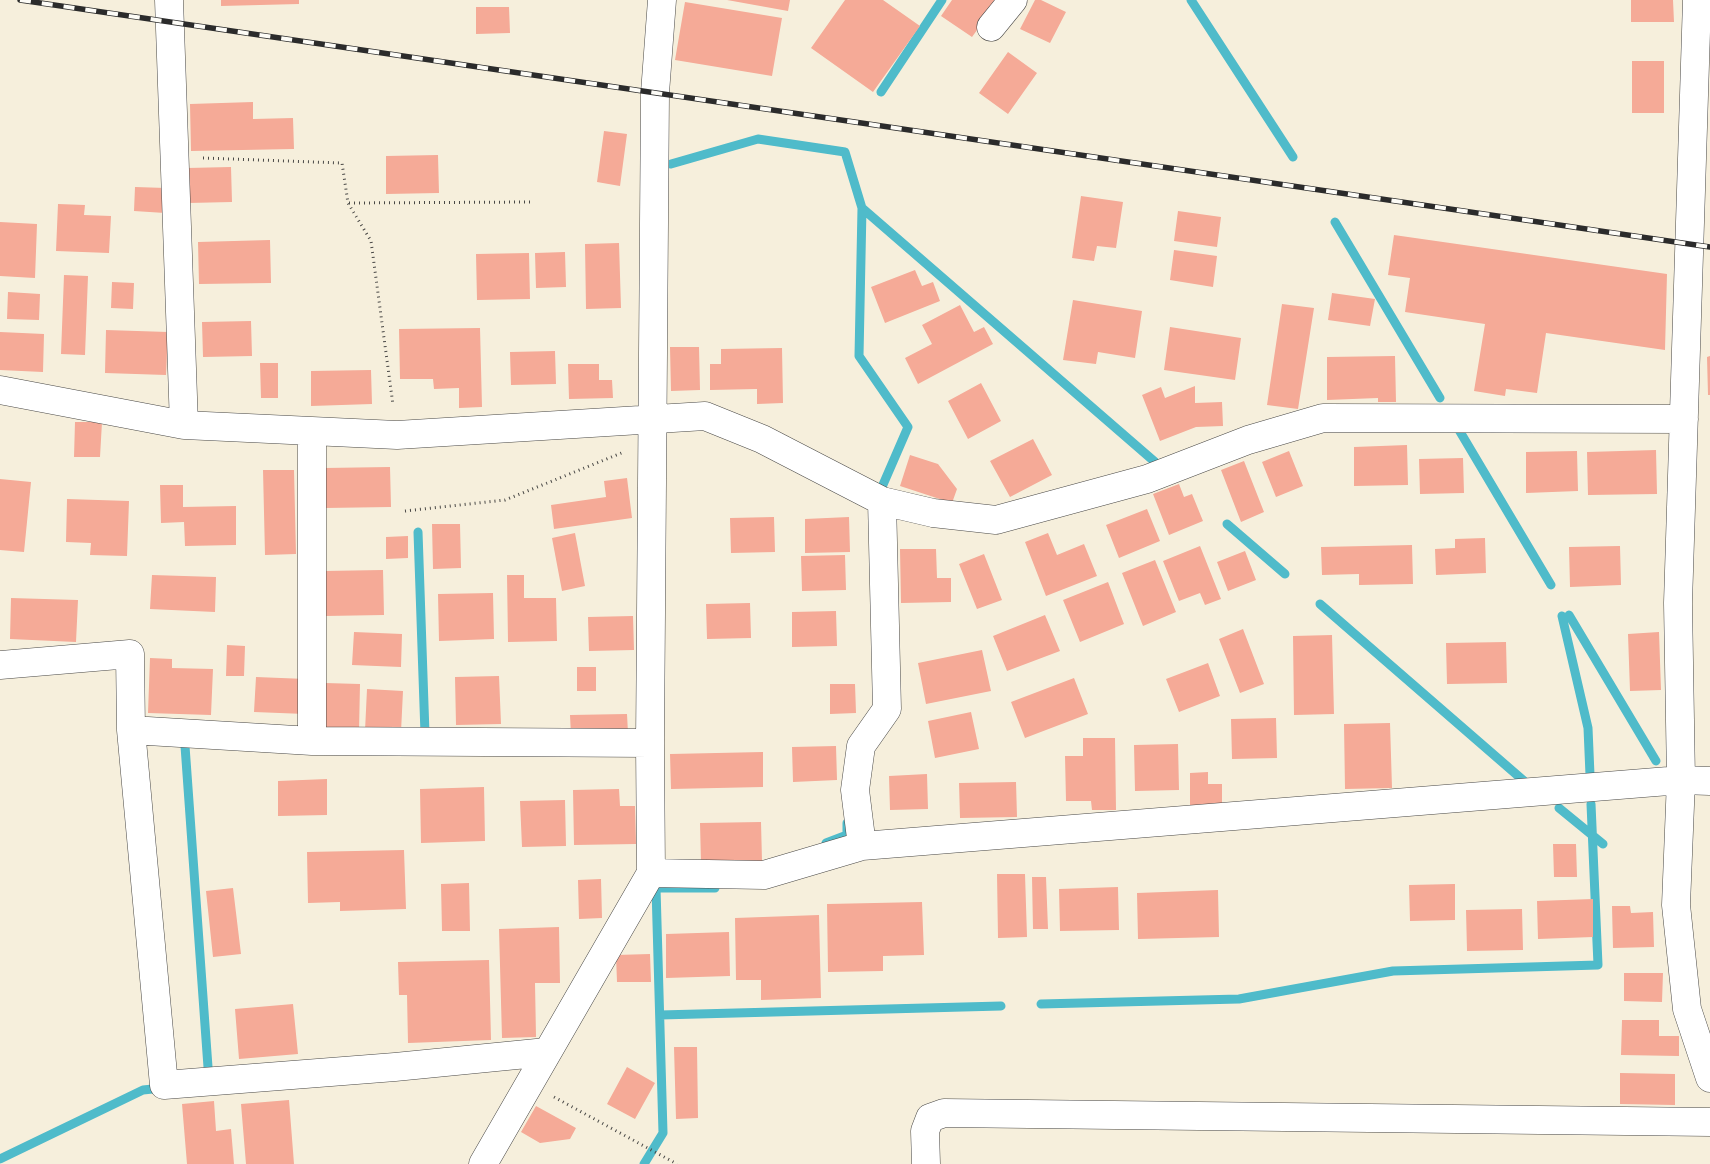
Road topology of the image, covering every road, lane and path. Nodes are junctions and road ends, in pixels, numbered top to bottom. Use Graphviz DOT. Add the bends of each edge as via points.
graph roads {
  1 [pos="169,0"];
  2 [pos="662,0"];
  3 [pos="1014,0"];
  4 [pos="1697,0"];
  5 [pos="991,27"];
  6 [pos="175,157"];
  7 [pos="530,202"];
  8 [pos="348,203"];
  9 [pos="0,390"];
  10 [pos="1684,419"];
  11 [pos="184,425"];
  12 [pos="652,430"];
  13 [pos="312,431"];
  14 [pos="397,435"];
  15 [pos="882,501"];
  16 [pos="405,511"];
  17 [pos="0,665"];
  18 [pos="131,730"];
  19 [pos="312,741"];
  20 [pos="650,743"];
  21 [pos="1680,780"];
  22 [pos="1710,781"];
  23 [pos="862,846"];
  24 [pos="651,873"];
  25 [pos="547,1052"];
  26 [pos="1710,1078"];
  27 [pos="529,1084"];
  28 [pos="1710,1122"];
  29 [pos="483,1164"];
  30 [pos="676,1164"];
  31 [pos="926,1164"];
  1 -- 6 [label="street"];
  2 -- 12 [label="street" via="655,93"];
  3 -- 5 [label="street"];
  4 -- 10 [label="street"];
  6 -- 8 [label="path" via="342,163"];
  6 -- 11 [label="street"];
  7 -- 8 [label="path"];
  8 -- 14 [label="path" via="371,241"];
  9 -- 11 [label="street"];
  10 -- 15 [label="street" via="1323,418 1248,440 1147,478 996,520 933,513"];
  10 -- 21 [label="street" via="1678,603"];
  11 -- 13 [label="street"];
  12 -- 14 [label="street"];
  12 -- 15 [label="street" via="706,416 762,439"];
  12 -- 16 [label="path" via="504,500"];
  12 -- 20 [label="street"];
  13 -- 14 [label="street"];
  13 -- 19 [label="street"];
  15 -- 23 [label="street" via="887,709 861,746 855,790"];
  17 -- 18 [label="street" via="130,654"];
  18 -- 19 [label="street"];
  18 -- 25 [label="street" via="164,1085"];
  19 -- 20 [label="street"];
  20 -- 24 [label="street"];
  21 -- 22 [label="street"];
  21 -- 23 [label="street"];
  21 -- 26 [label="street" via="1676,905 1687,1009"];
  23 -- 24 [label="street" via="764,874"];
  24 -- 25 [label="street"];
  25 -- 27 [label="street"];
  27 -- 29 [label="street"];
  27 -- 30 [label="path"];
  28 -- 31 [label="street" via="944,1112 930,1118 926,1131"];
}
